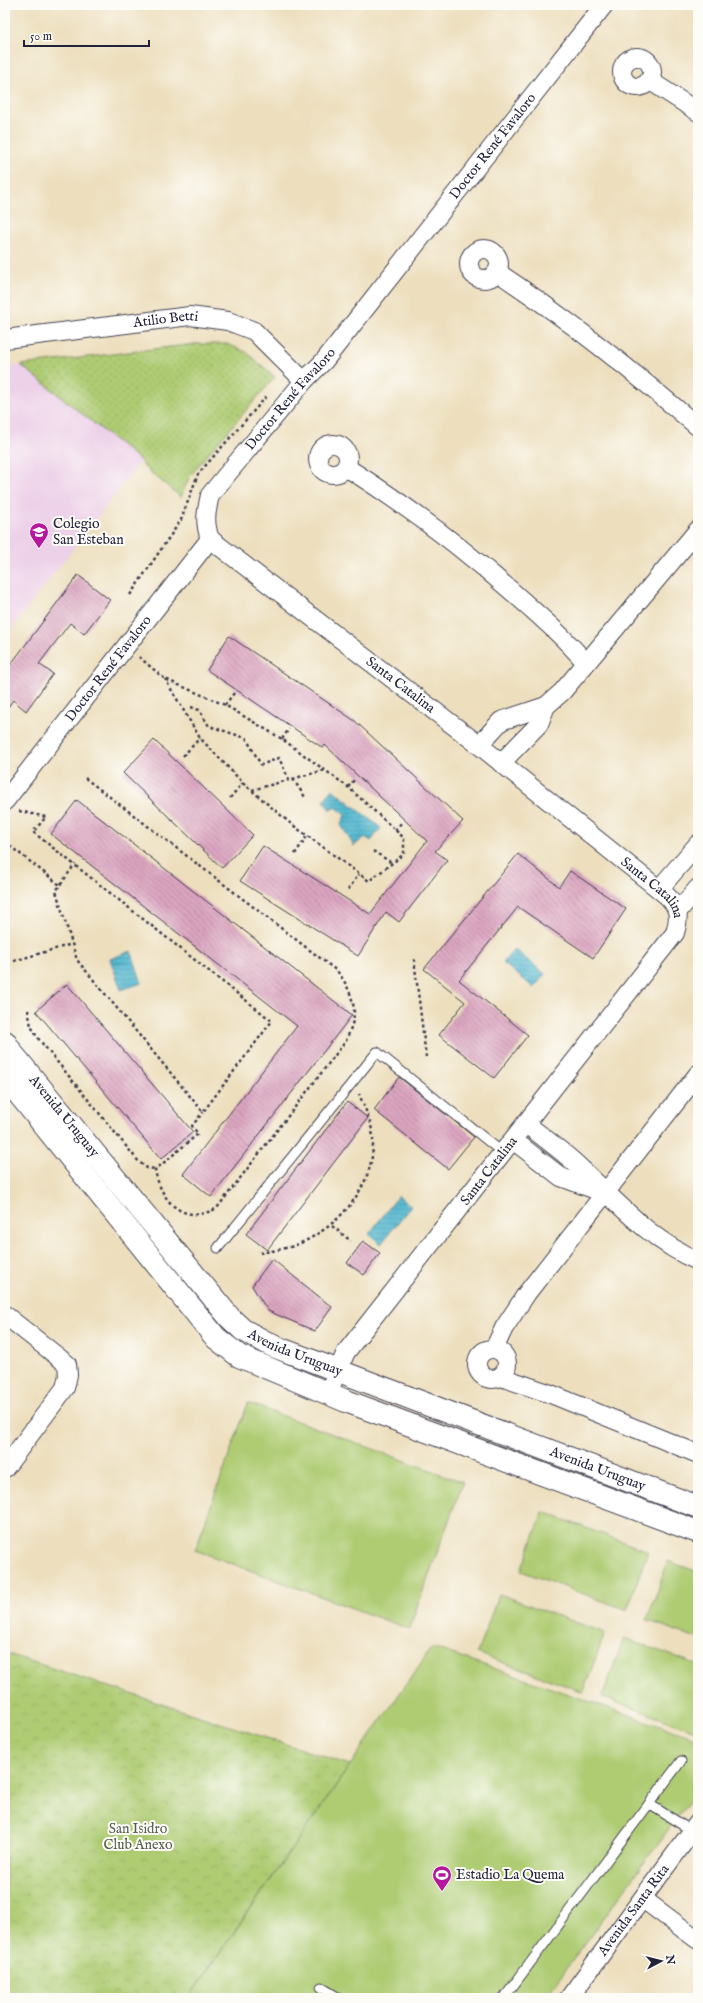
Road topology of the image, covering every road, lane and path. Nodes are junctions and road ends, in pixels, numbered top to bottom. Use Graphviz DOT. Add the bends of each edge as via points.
graph roads {
  1 [pos="604,5"];
  2 [pos="649,80"];
  3 [pos="698,112"];
  4 [pos="497,272"];
  5 [pos="5,339"];
  6 [pos="304,381"];
  7 [pos="698,427"];
  8 [pos="346,467"];
  9 [pos="698,530"];
  10 [pos="210,539"];
  11 [pos="586,663"];
  12 [pos="148,666"];
  13 [pos="165,679"];
  14 [pos="234,693"];
  15 [pos="225,705"];
  16 [pos="546,706"];
  17 [pos="191,707"];
  18 [pos="289,729"];
  19 [pos="200,738"];
  20 [pos="282,739"];
  21 [pos="479,745"];
  22 [pos="183,756"];
  23 [pos="502,763"];
  24 [pos="326,770"];
  25 [pos="85,778"];
  26 [pos="293,779"];
  27 [pos="355,779"];
  28 [pos="289,780"];
  29 [pos="243,783"];
  30 [pos="348,787"];
  31 [pos="252,790"];
  32 [pos="230,798"];
  33 [pos="305,798"];
  34 [pos="11,806"];
  35 [pos="402,822"];
  36 [pos="395,830"];
  37 [pos="307,836"];
  38 [pos="5,842"];
  39 [pos="698,844"];
  40 [pos="373,851"];
  41 [pos="295,854"];
  42 [pos="392,863"];
  43 [pos="75,864"];
  44 [pos="359,874"];
  45 [pos="60,885"];
  46 [pos="698,888"];
  47 [pos="659,889"];
  48 [pos="348,890"];
  49 [pos="678,911"];
  50 [pos="72,944"];
  51 [pos="414,959"];
  52 [pos="14,961"];
  53 [pos="28,1010"];
  54 [pos="5,1042"];
  55 [pos="426,1057"];
  56 [pos="698,1074"];
  57 [pos="5,1077"];
  58 [pos="354,1080"];
  59 [pos="203,1112"];
  60 [pos="526,1124"];
  61 [pos="508,1146"];
  62 [pos="156,1169"];
  63 [pos="606,1193"];
  64 [pos="332,1226"];
  65 [pos="351,1241"];
  66 [pos="218,1248"];
  67 [pos="260,1253"];
  68 [pos="698,1261"];
  69 [pos="5,1315"];
  70 [pos="494,1349"];
  71 [pos="337,1371"];
  72 [pos="501,1376"];
  73 [pos="328,1393"];
  74 [pos="698,1454"];
  75 [pos="5,1468"];
  76 [pos="698,1507"];
  77 [pos="698,1532"];
  78 [pos="681,1761"];
  79 [pos="649,1804"];
  80 [pos="695,1827"];
  81 [pos="643,1899"];
  82 [pos="698,1940"];
  83 [pos="321,1987"];
  84 [pos="339,1998"];
  85 [pos="504,1998"];
  86 [pos="569,1998"];
  1 -- 6 [label="street, Doctor René Favaloro" via="324,361"];
  2 -- 3 [label="street"];
  4 -- 7 [label="street" via="622,363"];
  5 -- 6 [label="street, Atilio Betti" via="190,316 228,321 254,331"];
  6 -- 10 [label="street, Doctor René Favaloro" via="210,495 206,526"];
  8 -- 11 [label="street" via="400,502 454,543 555,630"];
  9 -- 11 [label="street"];
  10 -- 21 [label="street, Santa Catalina"];
  10 -- 34 [label="street, Doctor René Favaloro"];
  11 -- 16 [label="street" via="562,692"];
  12 -- 13 [label="path"];
  13 -- 15 [label="path"];
  13 -- 19 [label="path"];
  14 -- 15 [label="path"];
  15 -- 20 [label="path"];
  16 -- 21 [label="street" via="501,721"];
  16 -- 23 [label="street" via="539,724"];
  17 -- 28 [label="path" via="199,710 209,726 246,738 261,765 279,758"];
  18 -- 20 [label="path"];
  19 -- 22 [label="path"];
  19 -- 29 [label="path"];
  20 -- 24 [label="path"];
  21 -- 23 [label="street, Santa Catalina"];
  23 -- 47 [label="street, Santa Catalina"];
  24 -- 26 [label="path"];
  24 -- 30 [label="path"];
  25 -- 62 [label="path" via="337,971 345,981 354,1013 346,1041 217,1208 206,1214 195,1215 185,1213 172,1205 158,1185"];
  26 -- 28 [label="path"];
  26 -- 33 [label="path"];
  27 -- 30 [label="path"];
  28 -- 31 [label="path"];
  29 -- 31 [label="path"];
  29 -- 32 [label="path"];
  30 -- 36 [label="path"];
  31 -- 37 [label="path"];
  34 -- 43 [label="path" via="46,817 33,832"];
  35 -- 36 [label="path"];
  36 -- 42 [label="path" via="404,838 404,854"];
  37 -- 41 [label="path"];
  37 -- 44 [label="path"];
  38 -- 45 [label="path"];
  39 -- 47 [label="street"];
  40 -- 42 [label="path"];
  42 -- 44 [label="path" via="369,881"];
  43 -- 45 [label="path"];
  43 -- 59 [label="path" via="272,1021"];
  44 -- 48 [label="path"];
  45 -- 50 [label="path" via="56,891"];
  46 -- 49 [label="street"];
  47 -- 49 [label="street, Santa Catalina" via="673,902"];
  49 -- 60 [label="street, Santa Catalina" via="675,933"];
  50 -- 52 [label="path"];
  50 -- 59 [label="path" via="77,960"];
  51 -- 55 [label="path"];
  53 -- 62 [label="path" via="30,1026 37,1038 139,1162 147,1168"];
  54 -- 71 [label="main road, Avenida Uruguay" via="230,1318 257,1339"];
  56 -- 63 [label="street"];
  57 -- 73 [label="main road, Avenida Uruguay" via="216,1338 239,1356"];
  58 -- 61 [label="lane" via="377,1052"];
  58 -- 64 [label="path" via="370,1121 374,1141 370,1166 360,1189 348,1209"];
  58 -- 66 [label="lane"];
  59 -- 62 [label="path" via="192,1126 198,1134"];
  60 -- 61 [label="street, Santa Catalina"];
  60 -- 63 [label="street" via="574,1162"];
  61 -- 63 [label="street" via="561,1177"];
  61 -- 71 [label="street, Santa Catalina" via="346,1352"];
  63 -- 68 [label="street" via="639,1224"];
  63 -- 70 [label="street" via="528,1293 504,1328"];
  64 -- 65 [label="path"];
  64 -- 67 [label="path" via="294,1246"];
  69 -- 75 [label="street" via="67,1364 68,1375 65,1388"];
  70 -- 72 [label="street" via="503,1354 507,1363 507,1368"];
  70 -- 72 [label="street" via="480,1354 477,1368 487,1379 497,1379"];
  71 -- 73 [label="street, Santa Catalina"];
  71 -- 76 [label="main road, Avenida Uruguay"];
  72 -- 74 [label="street"];
  73 -- 77 [label="main road, Avenida Uruguay"];
  78 -- 79 [label="lane"];
  79 -- 80 [label="lane"];
  79 -- 85 [label="lane"];
  80 -- 81 [label="street, Avenida Santa Rita"];
  81 -- 82 [label="street"];
  81 -- 86 [label="street, Avenida Santa Rita"];
  83 -- 84 [label="lane"];
}
